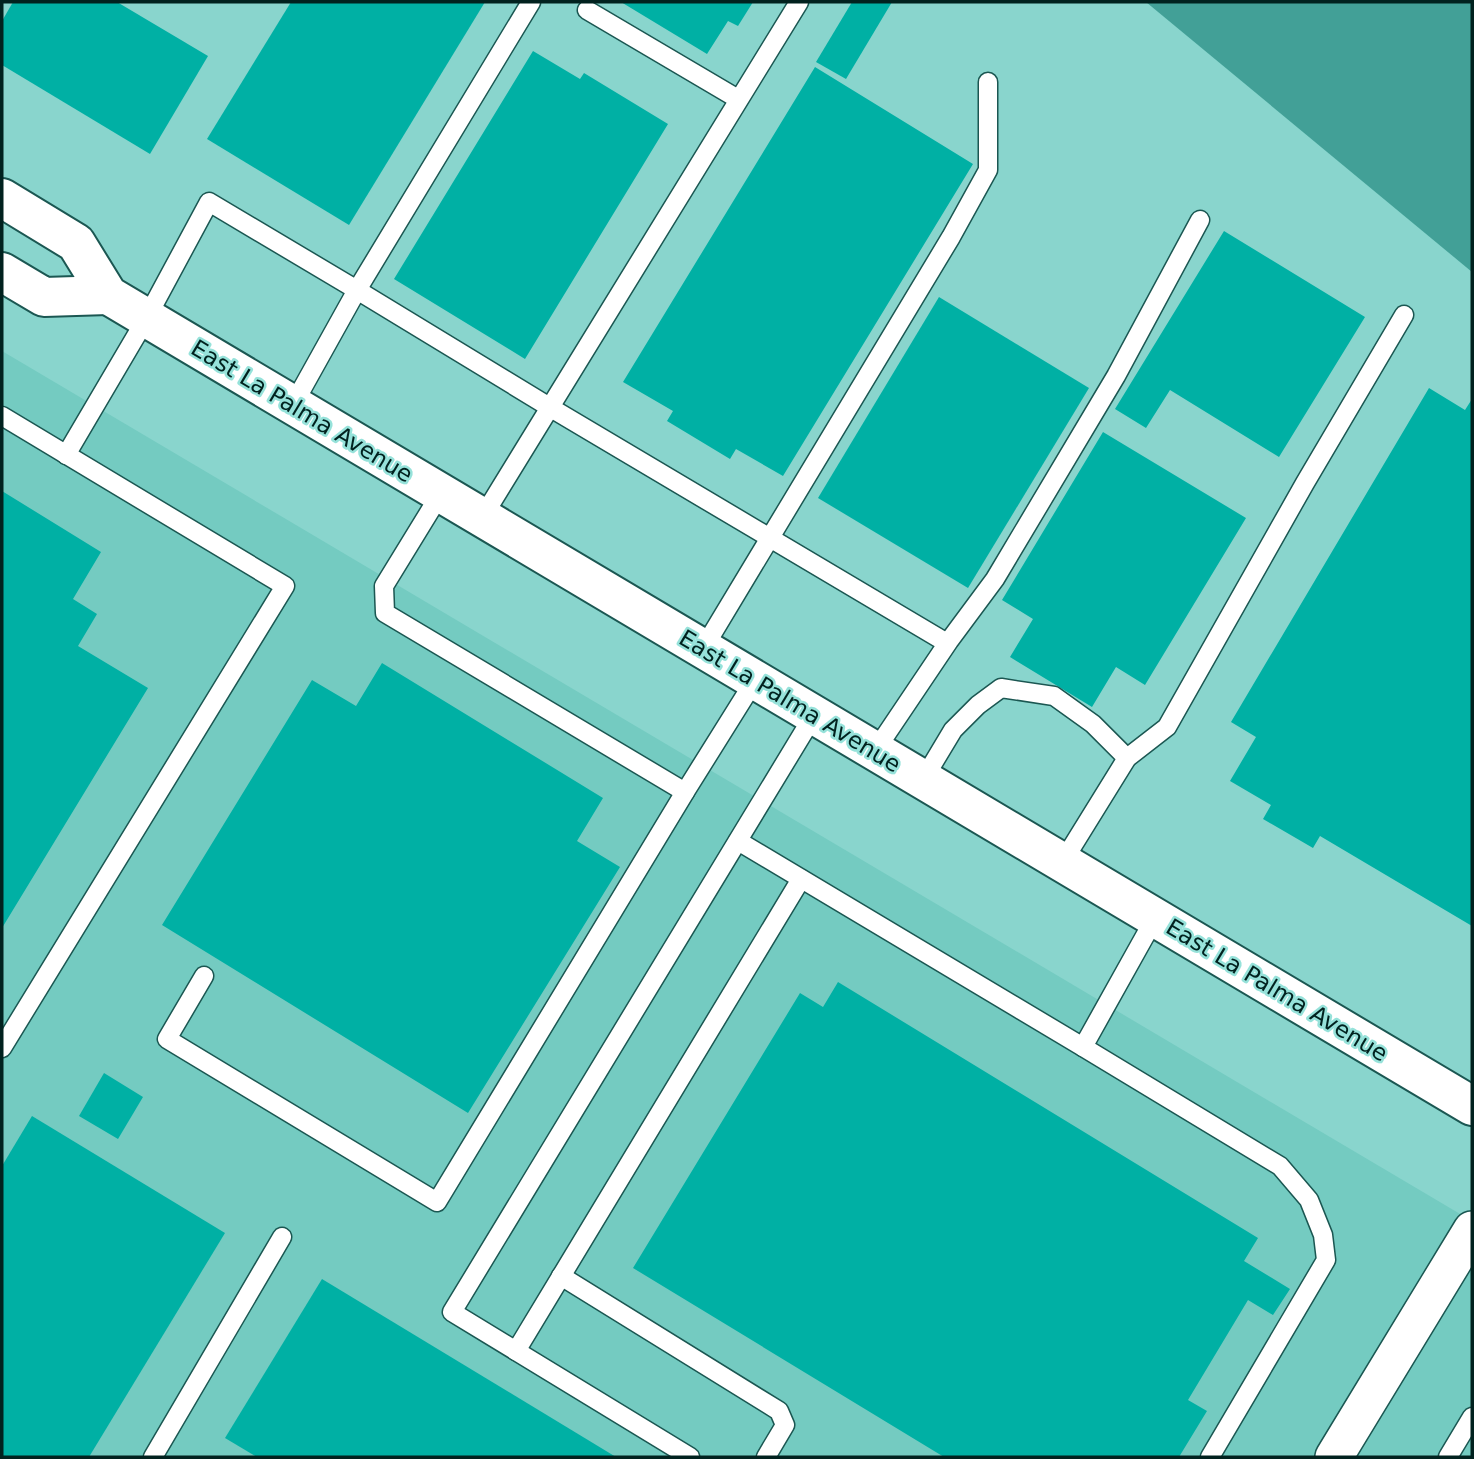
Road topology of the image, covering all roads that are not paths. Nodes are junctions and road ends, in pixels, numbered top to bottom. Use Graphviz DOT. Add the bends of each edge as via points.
graph roads {
  1 [pos="531,2"];
  2 [pos="799,2"];
  3 [pos="587,10"];
  4 [pos="988,82"];
  5 [pos="738,99"];
  6 [pos="2,198"];
  7 [pos="1200,220"];
  8 [pos="2,272"];
  9 [pos="358,290"];
  10 [pos="108,295"];
  11 [pos="1404,315"];
  12 [pos="146,319"];
  13 [pos="293,405"];
  14 [pos="551,408"];
  15 [pos="2,416"];
  16 [pos="66,454"];
  17 [pos="441,493"];
  18 [pos="482,518"];
  19 [pos="771,537"];
  20 [pos="947,643"];
  21 [pos="703,649"];
  22 [pos="755,680"];
  23 [pos="814,715"];
  24 [pos="874,751"];
  25 [pos="1127,758"];
  26 [pos="923,780"];
  27 [pos="685,792"];
  28 [pos="737,841"];
  29 [pos="1062,863"];
  30 [pos="801,879"];
  31 [pos="1155,918"];
  32 [pos="204,976"];
  33 [pos="1083,1047"];
  34 [pos="2,1048"];
  35 [pos="1472,1106"];
  36 [pos="1472,1230"];
  37 [pos="282,1237"];
  38 [pos="561,1276"];
  39 [pos="516,1351"];
  40 [pos="1472,1417"];
  41 [pos="153,1457"];
  42 [pos="691,1457"];
  43 [pos="766,1457"];
  44 [pos="1210,1457"];
  45 [pos="1334,1457"];
  46 [pos="1448,1457"];
  1 -- 9 [label="lane"];
  2 -- 5 [label="lane"];
  3 -- 5 [label="lane"];
  4 -- 19 [label="lane" via="988,170"];
  5 -- 14 [label="lane"];
  6 -- 10 [label="main road, East La Palma Avenue" via="76,243"];
  7 -- 20 [label="lane" via="1116,376 1005,561"];
  8 -- 10 [label="main road" via="44,297"];
  9 -- 12 [label="lane" via="209,202"];
  9 -- 13 [label="lane"];
  9 -- 14 [label="lane"];
  10 -- 12 [label="main road, East La Palma Avenue"];
  11 -- 25 [label="lane" via="1167,727"];
  12 -- 13 [label="main road, East La Palma Avenue"];
  12 -- 16 [label="lane"];
  13 -- 17 [label="main road, East La Palma Avenue"];
  14 -- 18 [label="lane"];
  14 -- 19 [label="lane"];
  15 -- 16 [label="lane"];
  16 -- 34 [label="lane" via="285,586"];
  17 -- 18 [label="main road, East La Palma Avenue"];
  17 -- 27 [label="lane" via="384,586 385,613"];
  18 -- 21 [label="main road, East La Palma Avenue"];
  19 -- 20 [label="lane"];
  19 -- 21 [label="lane"];
  20 -- 24 [label="lane"];
  21 -- 22 [label="main road, East La Palma Avenue"];
  22 -- 23 [label="main road, East La Palma Avenue"];
  22 -- 27 [label="lane"];
  23 -- 24 [label="main road, East La Palma Avenue"];
  23 -- 28 [label="lane"];
  24 -- 26 [label="main road, East La Palma Avenue"];
  25 -- 26 [label="lane" via="1093,724 1054,696 1001,688 953,730"];
  25 -- 29 [label="lane"];
  26 -- 29 [label="main road, East La Palma Avenue"];
  27 -- 32 [label="lane" via="438,1202 167,1039"];
  28 -- 30 [label="lane"];
  28 -- 39 [label="lane" via="452,1312"];
  29 -- 31 [label="main road, East La Palma Avenue"];
  30 -- 33 [label="lane"];
  30 -- 38 [label="lane"];
  31 -- 33 [label="lane"];
  31 -- 35 [label="main road, East La Palma Avenue"];
  33 -- 44 [label="lane" via="1280,1166 1309,1200 1323,1235 1326,1260"];
  36 -- 45 [label="street"];
  37 -- 41 [label="lane"];
  38 -- 39 [label="lane"];
  38 -- 43 [label="lane" via="779,1411 785,1426"];
  39 -- 42 [label="lane"];
  40 -- 46 [label="lane"];
}
